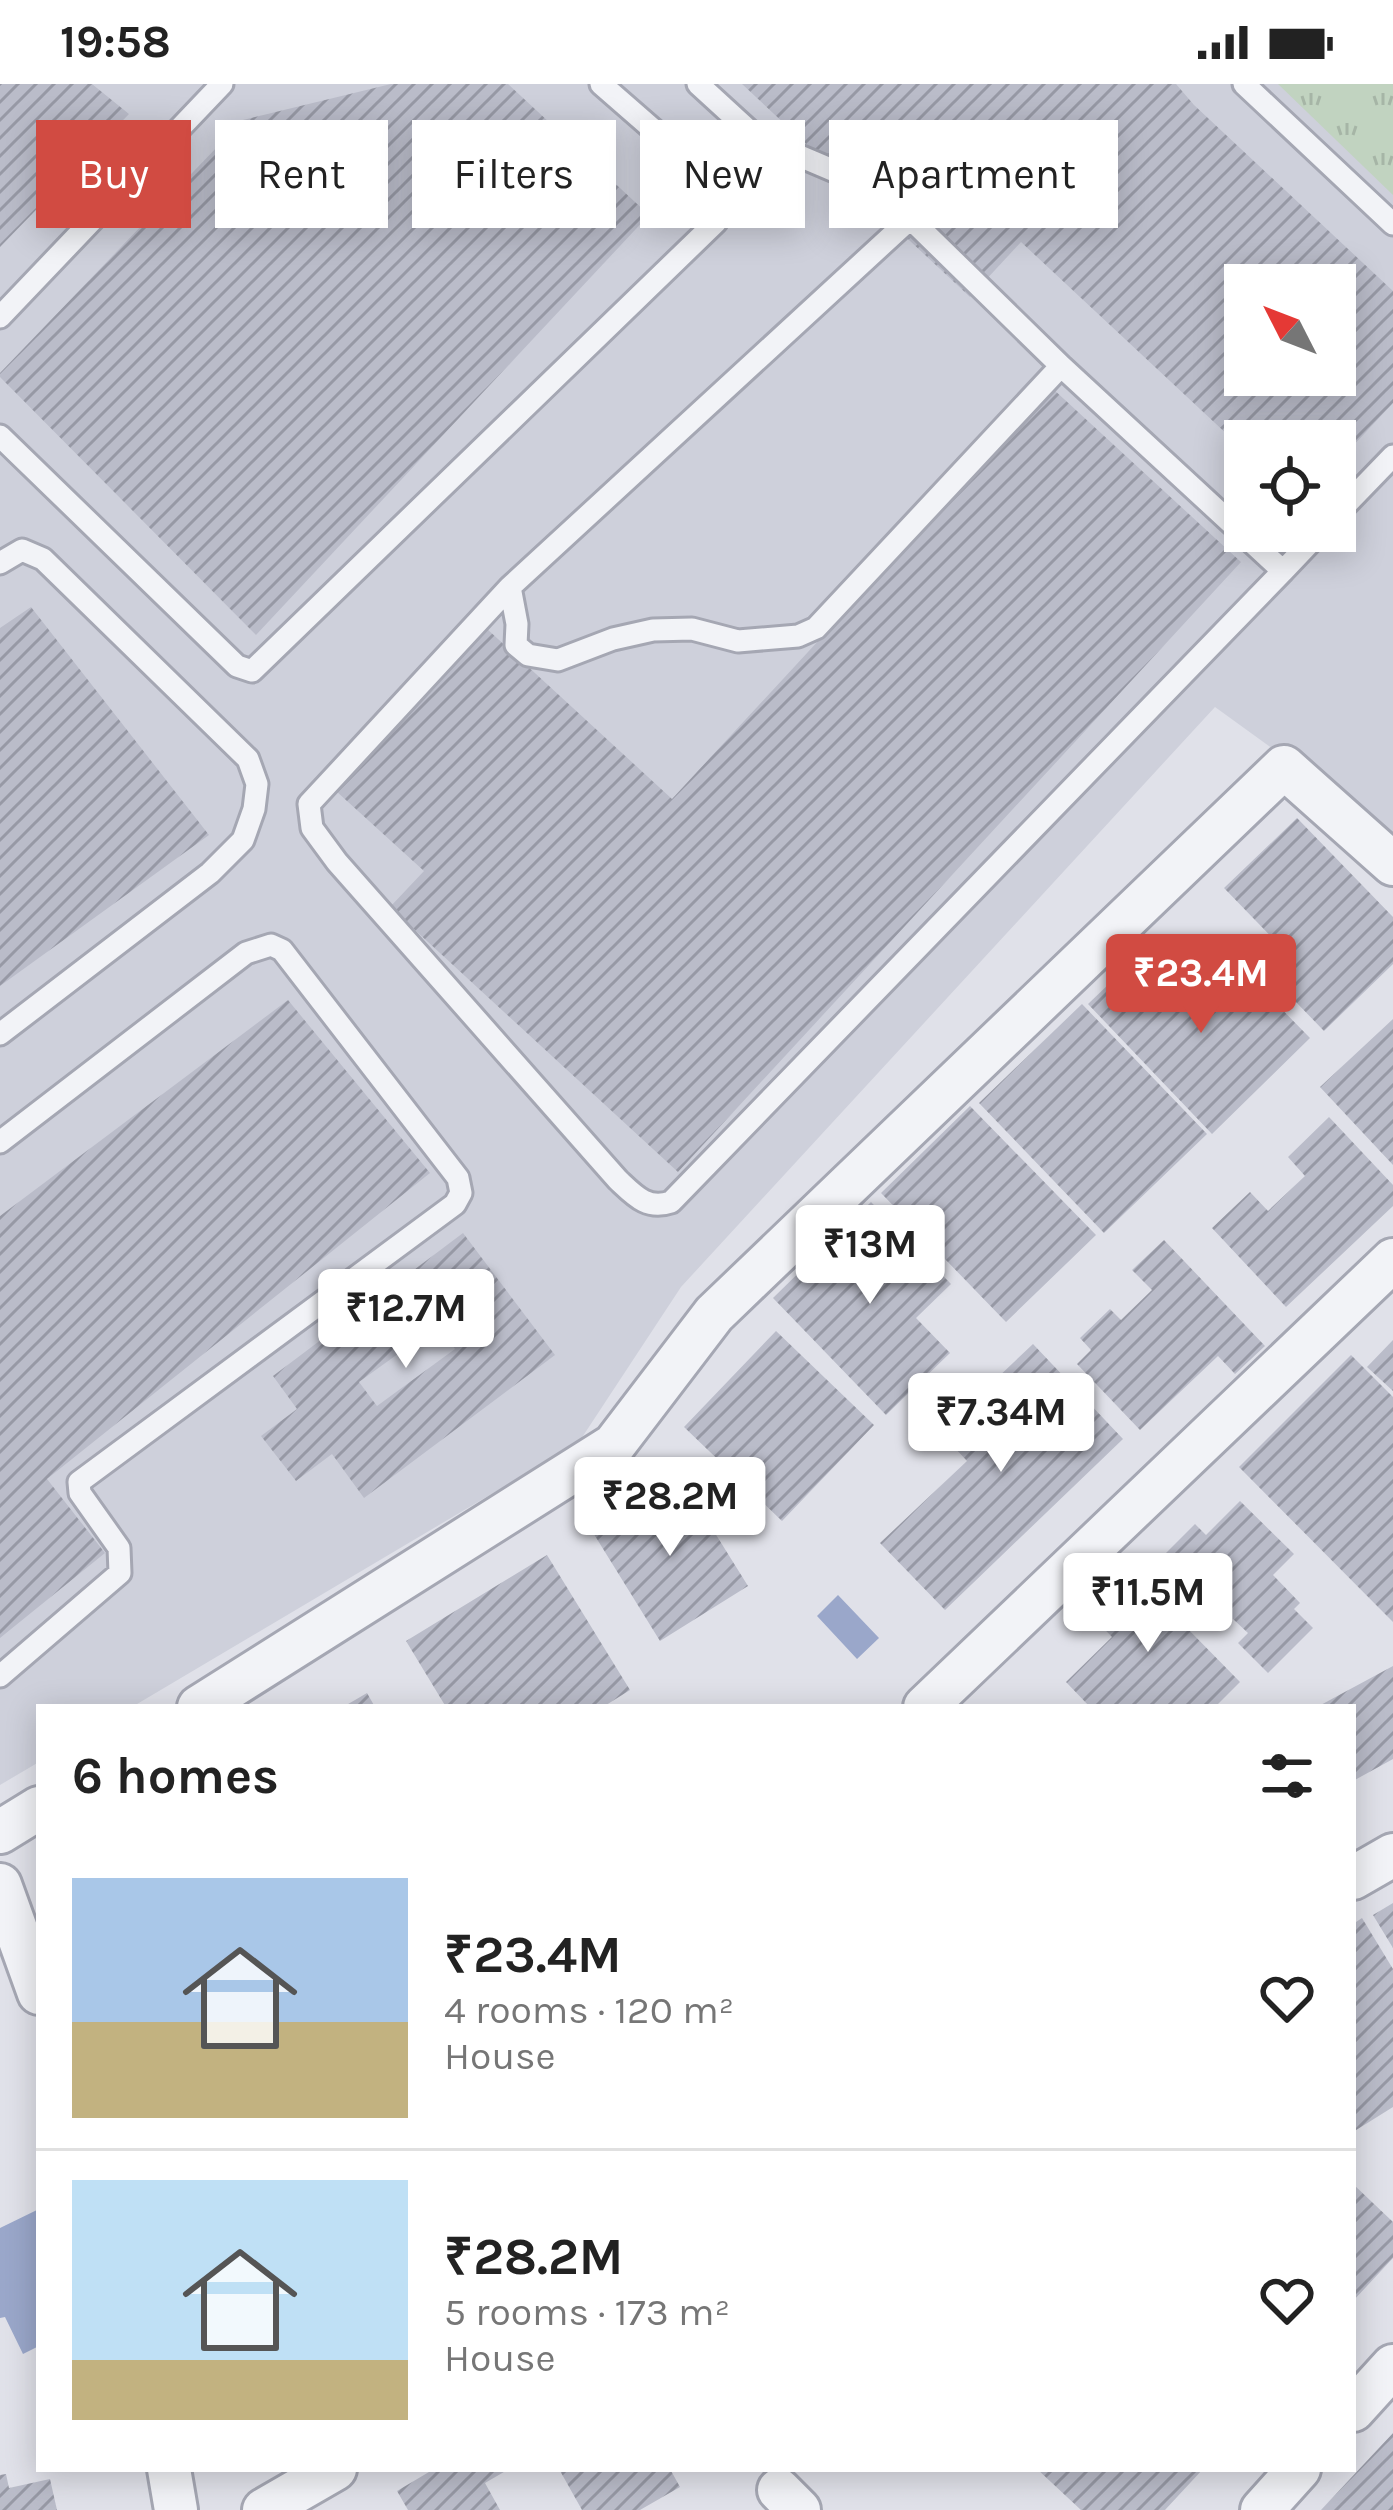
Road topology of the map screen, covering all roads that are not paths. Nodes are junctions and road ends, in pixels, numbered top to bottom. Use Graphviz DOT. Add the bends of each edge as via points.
graph roads {
  1 [pos="222,84"];
  2 [pos="601,84"];
  3 [pos="698,84"];
  4 [pos="1244,84"];
  5 [pos="829,169"];
  6 [pos="1393,224"];
  7 [pos="900,228"];
  8 [pos="919,228"];
  9 [pos="0,317"];
  10 [pos="1060,366"];
  11 [pos="0,436"];
  12 [pos="1393,456"];
  13 [pos="1356,494"];
  14 [pos="1301,552"];
  15 [pos="0,563"];
  16 [pos="1283,571"];
  17 [pos="510,587"];
  18 [pos="1393,864"];
  19 [pos="0,1034"];
  20 [pos="0,1142"];
  21 [pos="1393,1260"];
  22 [pos="0,1676"];
  23 [pos="204,1704"];
  24 [pos="928,1704"];
  25 [pos="36,1810"];
  26 [pos="0,1832"];
  27 [pos="1393,1855"];
  28 [pos="1356,1876"];
  29 [pos="0,1885"];
  30 [pos="36,1985"];
  31 [pos="1393,2366"];
  32 [pos="1356,2407"];
  33 [pos="170,2472"];
  34 [pos="330,2472"];
  35 [pos="1296,2472"];
  36 [pos="176,2510"];
  37 [pos="264,2510"];
  38 [pos="1262,2510"];
  1 -- 9 [label="lane"];
  2 -- 11 [label="lane" via="711,180 721,203 716,222 252,671 237,666"];
  3 -- 5 [label="lane" via="757,138"];
  4 -- 6 [label="lane"];
  7 -- 17 [label="lane"];
  8 -- 10 [label="lane"];
  10 -- 16 [label="lane"];
  10 -- 17 [label="lane" via="848,596 798,636 738,641 653,630 558,660 516,645"];
  12 -- 13 [label="lane"];
  14 -- 16 [label="lane"];
  15 -- 19 [label="lane" via="22,550 43,559 248,759 257,784 243,839 209,873"];
  16 -- 17 [label="lane" via="671,1202 657,1206 618,1180 312,828 309,804"];
  18 -- 23 [label="street" via="1284,767 714,1314 614,1445"];
  20 -- 22 [label="lane" via="246,953 271,945 445,1161 461,1193 79,1482 119,1548 120,1573"];
  21 -- 24 [label="street"];
  25 -- 26 [label="street"];
  27 -- 28 [label="street"];
  29 -- 30 [label="street"];
  31 -- 32 [label="street"];
  33 -- 36 [label="street"];
  34 -- 37 [label="street"];
  35 -- 38 [label="street"];
}
